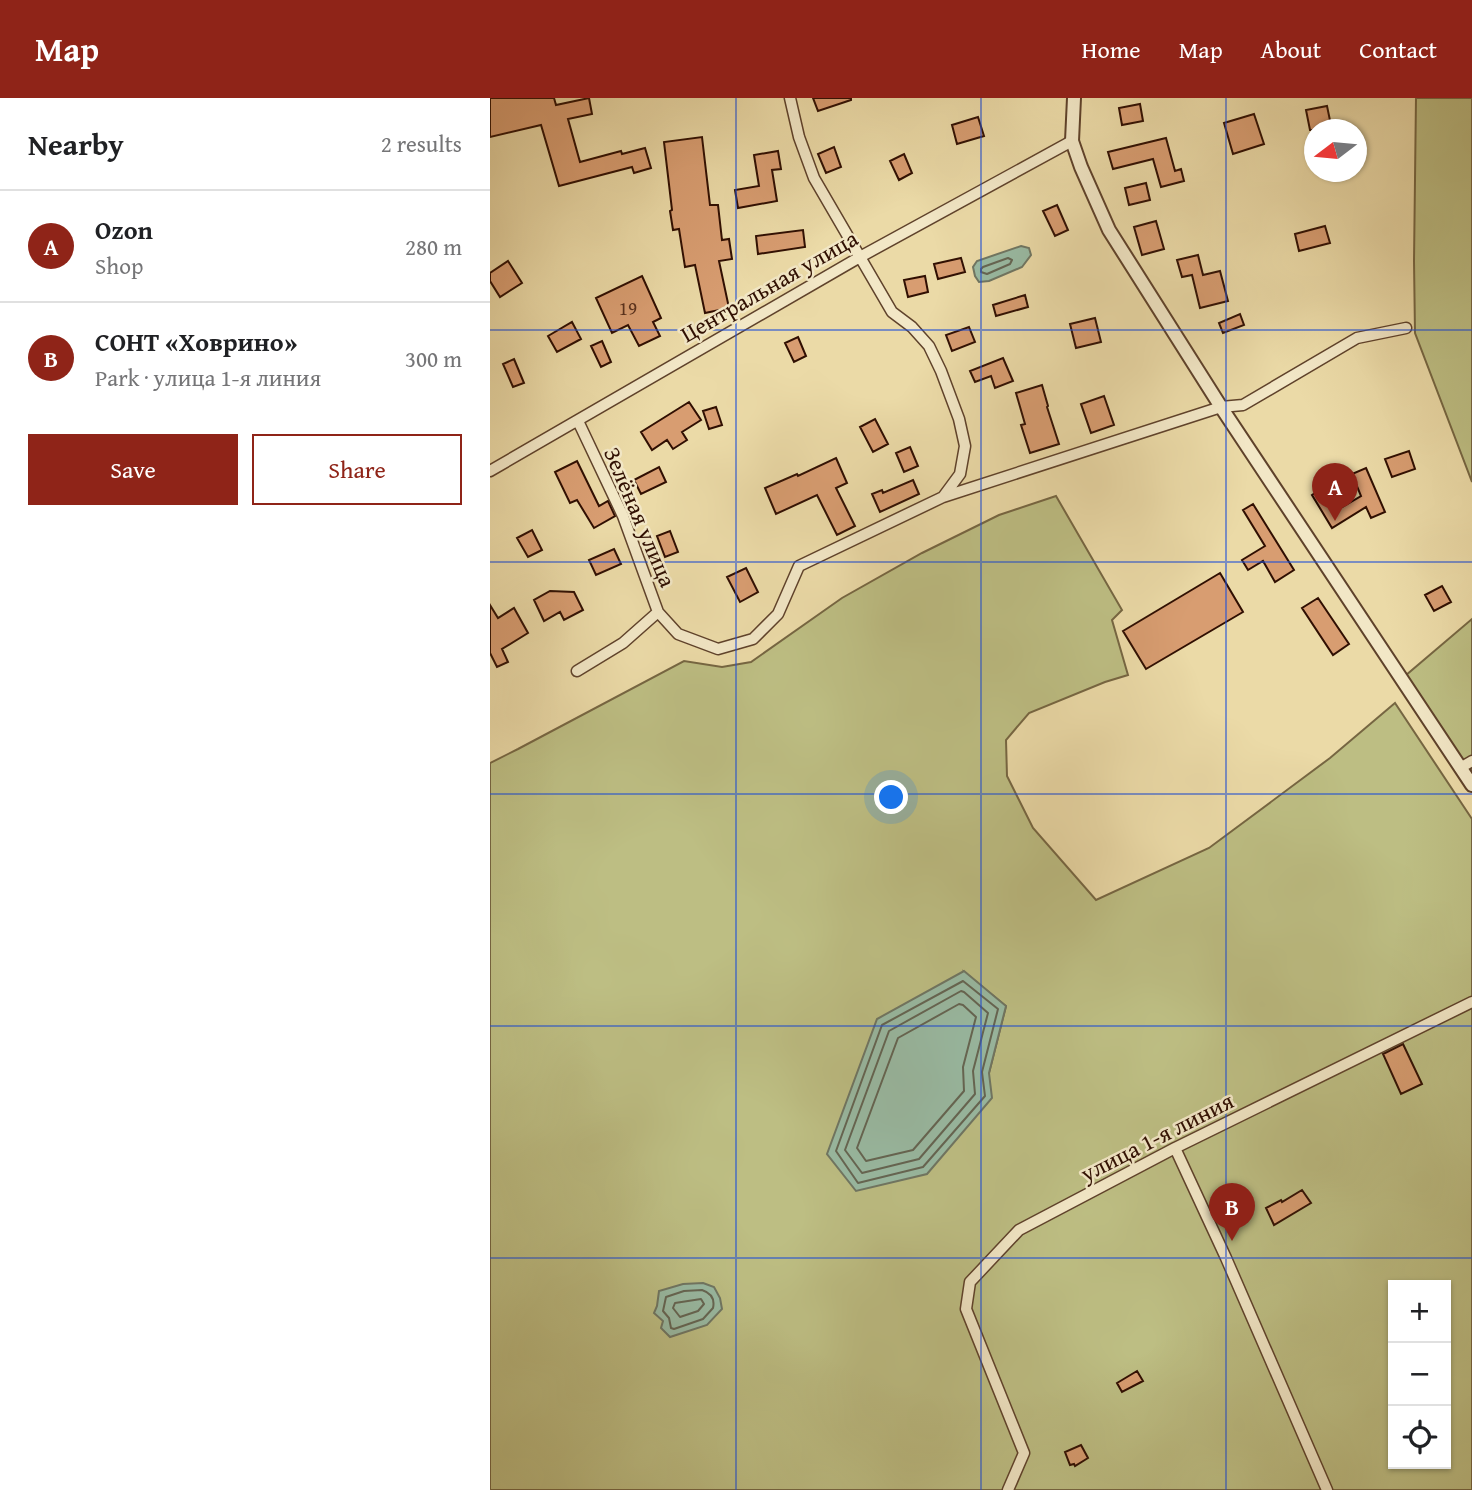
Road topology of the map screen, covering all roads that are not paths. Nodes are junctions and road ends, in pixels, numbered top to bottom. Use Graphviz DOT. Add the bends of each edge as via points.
graph roads {
  1 [pos="790,98"];
  2 [pos="1074,98"];
  3 [pos="1072,141"];
  4 [pos="860,257"];
  5 [pos="1406,328"];
  6 [pos="1221,407"];
  7 [pos="578,421"];
  8 [pos="492,467"];
  9 [pos="943,496"];
  10 [pos="658,612"];
  11 [pos="577,671"];
  12 [pos="1472,761"];
  13 [pos="1460,768"];
  14 [pos="1472,785"];
  15 [pos="1472,1002"];
  16 [pos="1175,1148"];
  17 [pos="1008,1490"];
  18 [pos="1327,1490"];
  1 -- 4 [label="street" via="814,178"];
  2 -- 3 [label="street"];
  3 -- 4 [label="street, Центральная улица"];
  3 -- 6 [label="street" via="1109,230"];
  4 -- 7 [label="street, Центральная улица"];
  4 -- 9 [label="street" via="892,312 929,346 959,419 965,446 960,474"];
  5 -- 6 [label="street" via="1357,338 1243,405"];
  6 -- 9 [label="street"];
  6 -- 13 [label="street"];
  7 -- 8 [label="street, Центральная улица"];
  7 -- 10 [label="street, Зелёная улица" via="623,516"];
  9 -- 10 [label="street" via="799,566 778,614 753,639 718,649 678,634"];
  10 -- 11 [label="street, Зелёная улица" via="623,643"];
  12 -- 13 [label="street"];
  13 -- 14 [label="street"];
  15 -- 16 [label="street, улица 1-я линия"];
  16 -- 17 [label="street, улица 1-я линия" via="1019,1230 970,1282 966,1309 1024,1453"];
  16 -- 18 [label="street"];
}
